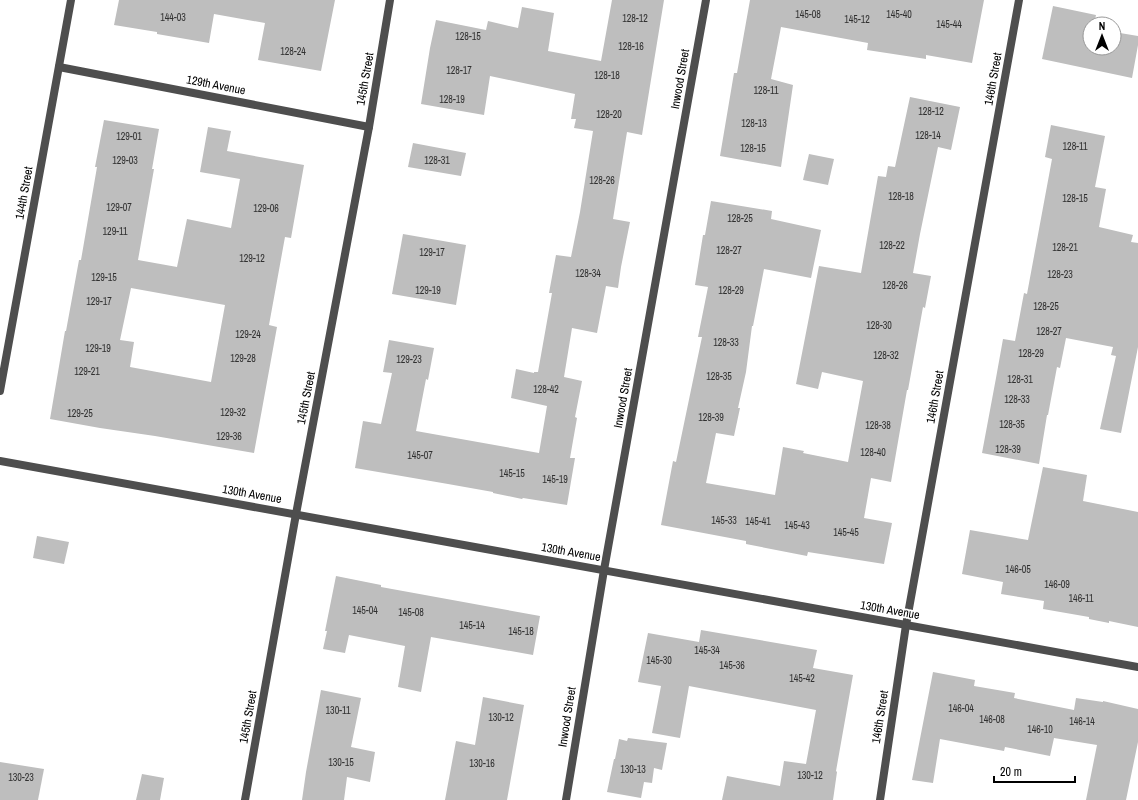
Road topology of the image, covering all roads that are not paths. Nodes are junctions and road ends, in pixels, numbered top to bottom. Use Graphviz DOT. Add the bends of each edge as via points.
graph roads {
  1 [pos="71,0"];
  2 [pos="390,0"];
  3 [pos="706,0"];
  4 [pos="1019,0"];
  5 [pos="60,67"];
  6 [pos="369,127"];
  7 [pos="0,391"];
  8 [pos="0,461"];
  9 [pos="296,514"];
  10 [pos="604,570"];
  11 [pos="906,625"];
  12 [pos="1138,667"];
  13 [pos="245,800"];
  14 [pos="566,800"];
  15 [pos="880,800"];
  1 -- 5 [label="street, 144th Street"];
  2 -- 6 [label="street, 145th Street"];
  3 -- 10 [label="street, Inwood Street"];
  4 -- 11 [label="street, 146th Street"];
  5 -- 6 [label="street, 129th Avenue"];
  5 -- 7 [label="street, 144th Street"];
  6 -- 9 [label="street, 145th Street"];
  8 -- 9 [label="street, 130th Avenue"];
  9 -- 10 [label="street, 130th Avenue"];
  9 -- 13 [label="street, 145th Street"];
  10 -- 11 [label="street, 130th Avenue"];
  10 -- 14 [label="street, Inwood Street"];
  11 -- 12 [label="street, 130th Avenue"];
  11 -- 15 [label="street, 146th Street"];
}
